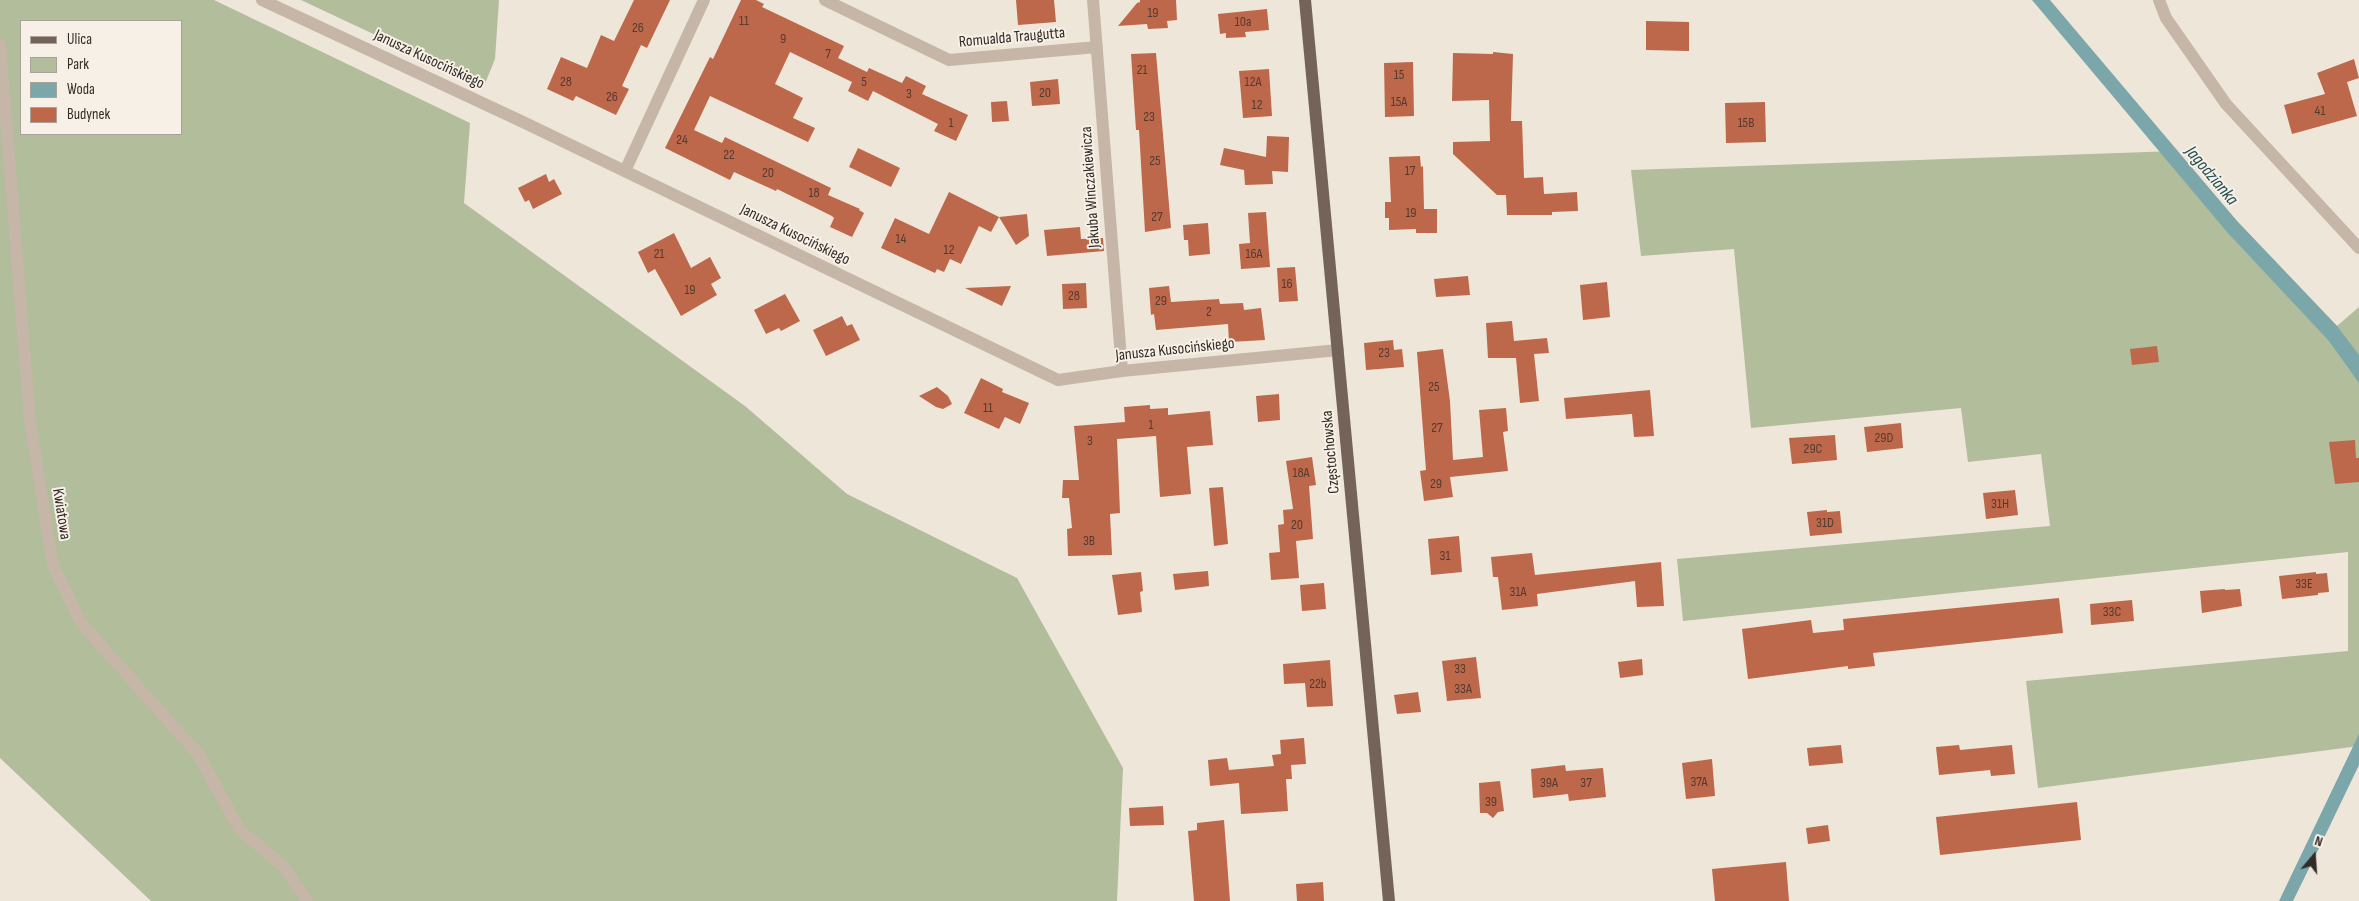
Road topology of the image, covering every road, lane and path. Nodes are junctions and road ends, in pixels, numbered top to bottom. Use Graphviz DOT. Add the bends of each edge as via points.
graph roads {
  1 [pos="262,0"];
  2 [pos="704,0"];
  3 [pos="825,0"];
  4 [pos="1093,0"];
  5 [pos="1305,0"];
  6 [pos="2159,0"];
  7 [pos="0,44"];
  8 [pos="1097,46"];
  9 [pos="625,171"];
  10 [pos="2359,248"];
  11 [pos="1338,350"];
  12 [pos="1122,371"];
  13 [pos="307,901"];
  14 [pos="1389,901"];
  1 -- 9 [label="street, Janusza Kusocińskiego"];
  2 -- 9 [label="street"];
  3 -- 8 [label="street, Romualda Traugutta" via="949,60"];
  4 -- 8 [label="street, Jakuba Winczakiewicza"];
  5 -- 11 [label="main road, Częstochowska"];
  6 -- 10 [label="street" via="2166,18 2226,104"];
  7 -- 13 [label="street, Kwiatowa" via="30,422 53,565 81,623 198,754 240,830 284,867"];
  8 -- 12 [label="street, Jakuba Winczakiewicza"];
  9 -- 12 [label="street, Janusza Kusocińskiego" via="1058,380"];
  11 -- 12 [label="street, Janusza Kusocińskiego"];
  11 -- 14 [label="main road, Częstochowska"];
}
